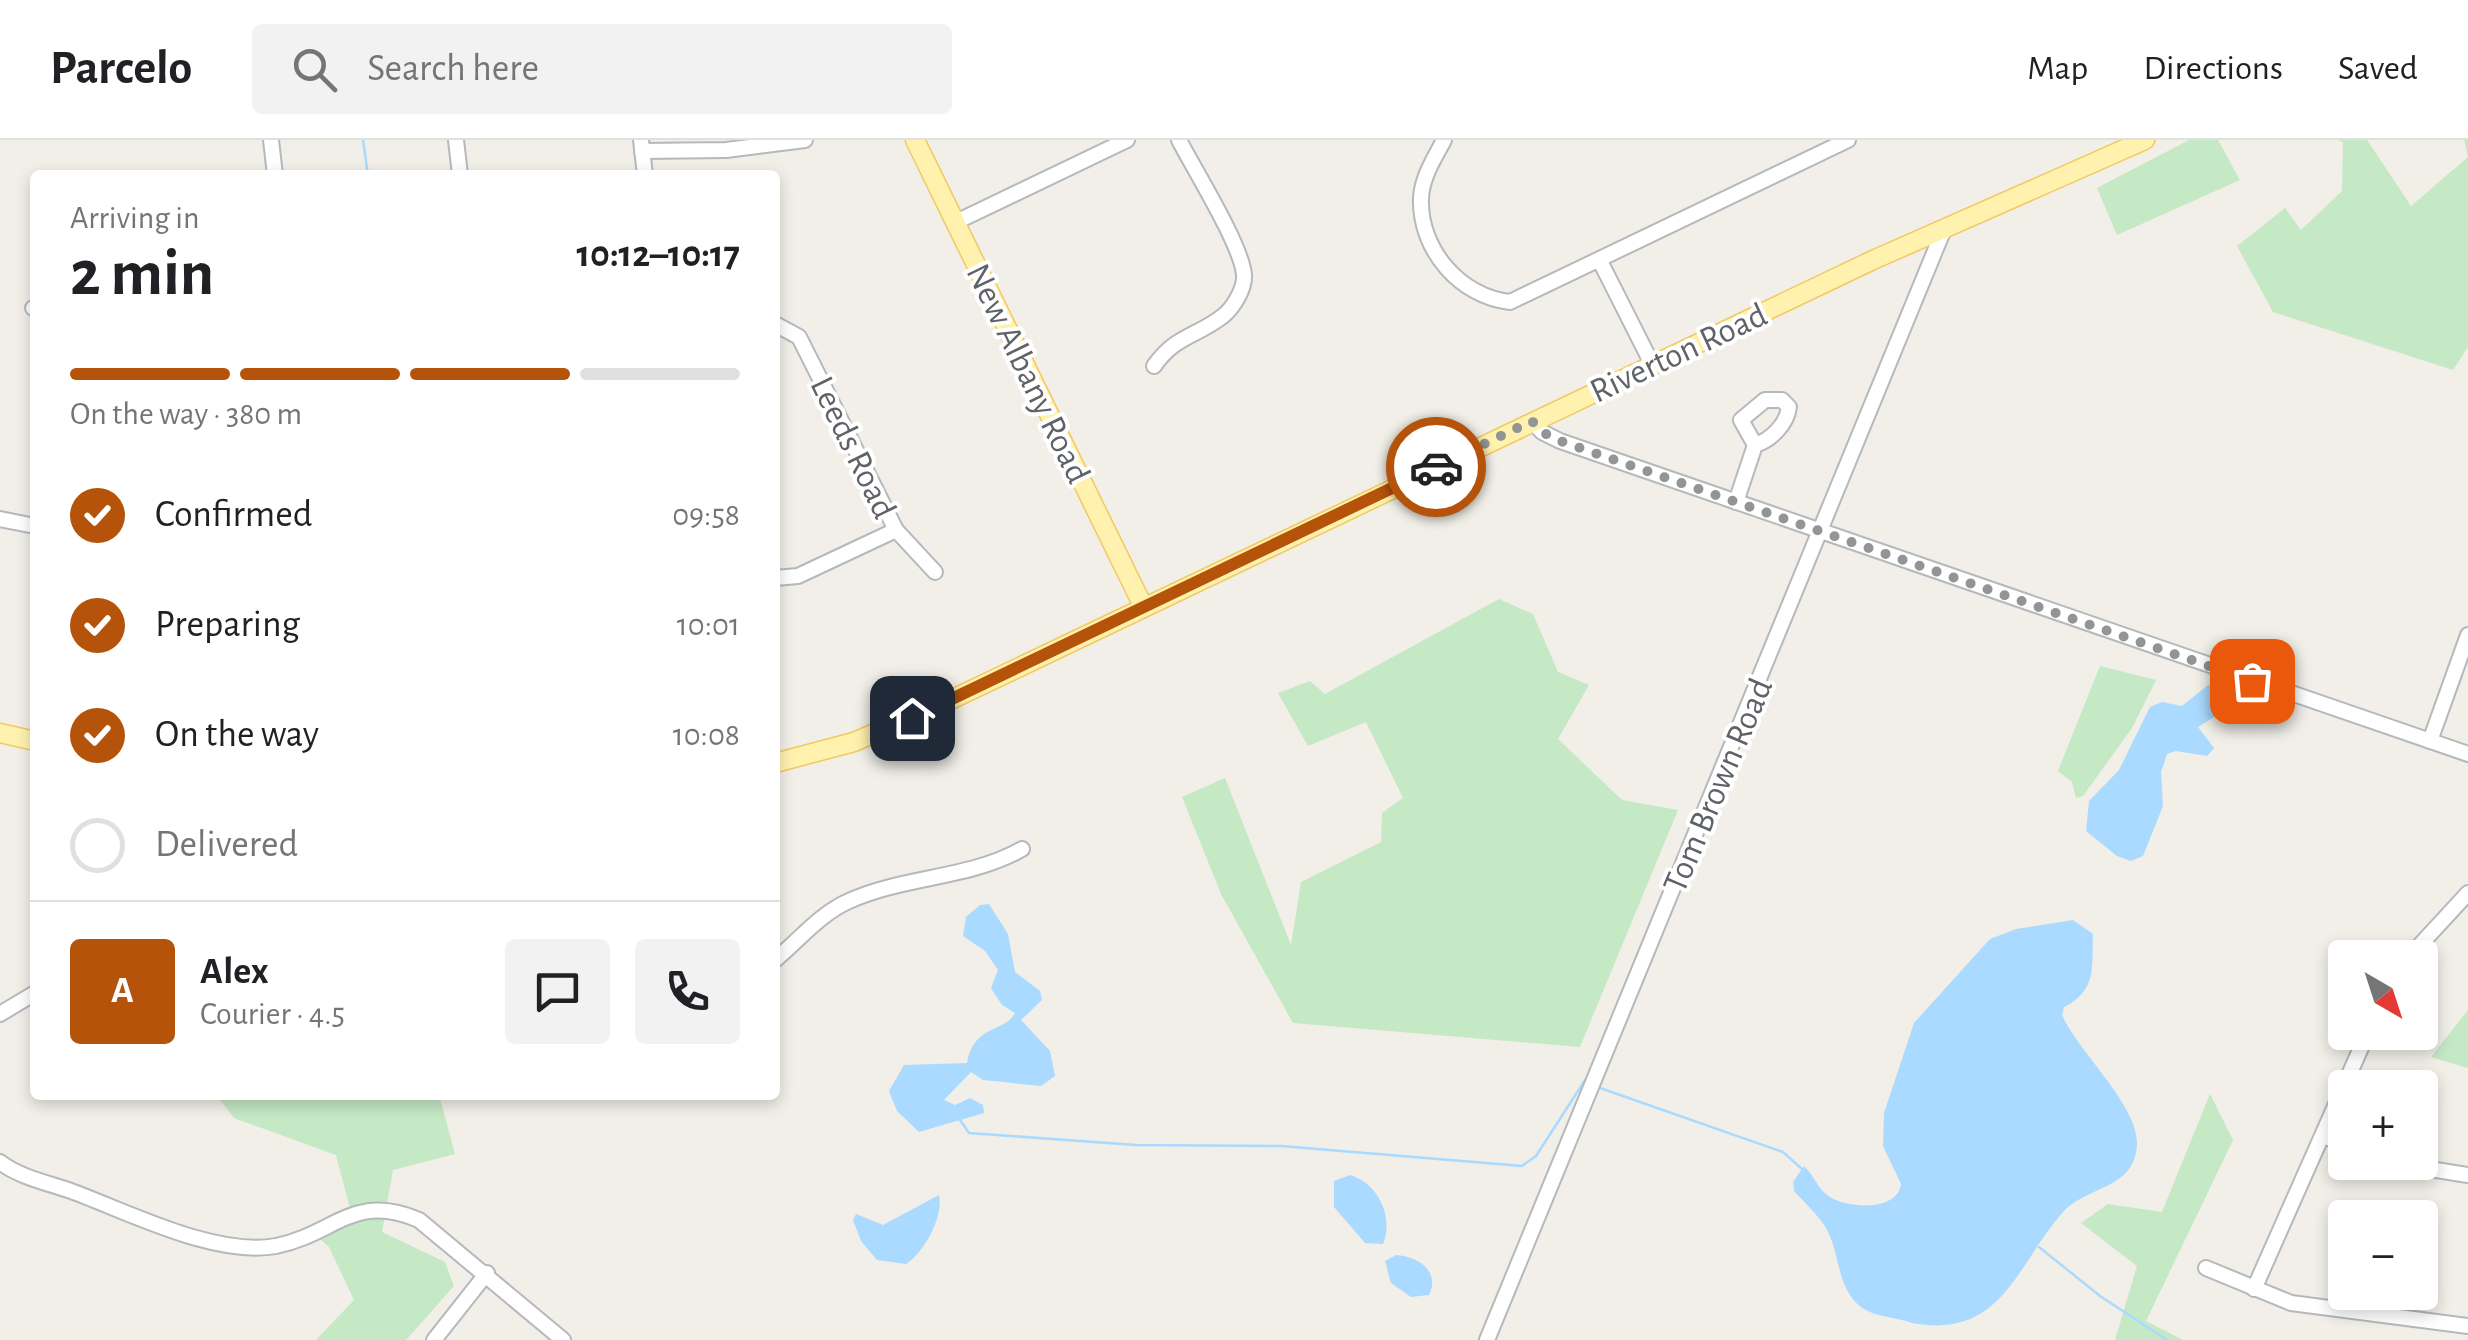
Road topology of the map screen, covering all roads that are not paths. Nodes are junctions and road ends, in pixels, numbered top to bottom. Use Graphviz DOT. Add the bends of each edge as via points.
graph roads {
  1 [pos="271,140"];
  2 [pos="456,140"];
  3 [pos="804,140"];
  4 [pos="916,140"];
  5 [pos="1127,140"];
  6 [pos="1179,140"];
  7 [pos="1444,140"];
  8 [pos="1848,140"];
  9 [pos="2135,142"];
  10 [pos="642,146"];
  11 [pos="274,170"];
  12 [pos="459,170"];
  13 [pos="956,222"];
  14 [pos="1944,228"];
  15 [pos="1600,260"];
  16 [pos="780,327"];
  17 [pos="1652,364"];
  18 [pos="1154,366"];
  19 [pos="1532,421"];
  20 [pos="1756,445"];
  21 [pos="1736,502"];
  22 [pos="0,519"];
  23 [pos="30,525"];
  24 [pos="896,530"];
  25 [pos="1822,532"];
  26 [pos="935,572"];
  27 [pos="780,577"];
  28 [pos="1143,606"];
  29 [pos="2468,635"];
  30 [pos="2465,654"];
  31 [pos="0,733"];
  32 [pos="30,740"];
  33 [pos="2430,741"];
  34 [pos="2468,754"];
  35 [pos="780,761"];
  36 [pos="1022,849"];
  37 [pos="2468,893"];
  38 [pos="2425,940"];
  39 [pos="780,952"];
  40 [pos="30,995"];
  41 [pos="0,1014"];
  42 [pos="2360,1050"];
  43 [pos="2324,1136"];
  44 [pos="2328,1138"];
  45 [pos="0,1162"];
  46 [pos="2438,1170"];
  47 [pos="2468,1175"];
  48 [pos="2206,1268"];
  49 [pos="488,1273"];
  50 [pos="2254,1289"];
  51 [pos="2468,1326"];
  52 [pos="434,1340"];
  53 [pos="563,1340"];
  54 [pos="1488,1340"];
  1 -- 11 [label="street"];
  2 -- 12 [label="street"];
  3 -- 10 [label="street" via="726,150"];
  4 -- 13 [label="main road, New Albany Road"];
  5 -- 13 [label="street"];
  6 -- 18 [label="street" via="1244,275 1224,315 1170,344"];
  7 -- 15 [label="street" via="1425,178 1423,218 1460,284 1488,300 1510,302"];
  8 -- 15 [label="street"];
  9 -- 14 [label="main road, Riverton Road"];
  13 -- 28 [label="main road, New Albany Road"];
  14 -- 17 [label="main road, Riverton Road"];
  14 -- 25 [label="street, Tom Brown Road"];
  15 -- 17 [label="street"];
  16 -- 24 [label="street, Leeds Road" via="799,337"];
  17 -- 19 [label="main road, Riverton Road"];
  19 -- 21 [label="street" via="1560,441"];
  19 -- 28 [label="main road, Riverton Road"];
  20 -- 21 [label="street"];
  21 -- 25 [label="street"];
  22 -- 23 [label="street"];
  24 -- 26 [label="street, Leeds Road"];
  24 -- 27 [label="street" via="822,566"];
  25 -- 33 [label="street"];
  25 -- 54 [label="street, Tom Brown Road"];
  28 -- 35 [label="main road, Riverton Road" via="883,730"];
  29 -- 30 [label="street"];
  30 -- 33 [label="street"];
  31 -- 32 [label="main road"];
  33 -- 34 [label="street"];
  36 -- 39 [label="street" via="996,864 846,902"];
  37 -- 38 [label="street"];
  40 -- 41 [label="street"];
  42 -- 43 [label="street"];
  43 -- 44 [label="street"];
  43 -- 50 [label="street"];
  45 -- 49 [label="street" via="202,1239 245,1248 301,1239 366,1208 393,1209 419,1220"];
  46 -- 47 [label="street"];
  48 -- 50 [label="street"];
  49 -- 52 [label="street"];
  49 -- 53 [label="street"];
  50 -- 51 [label="street" via="2290,1303"];
}
